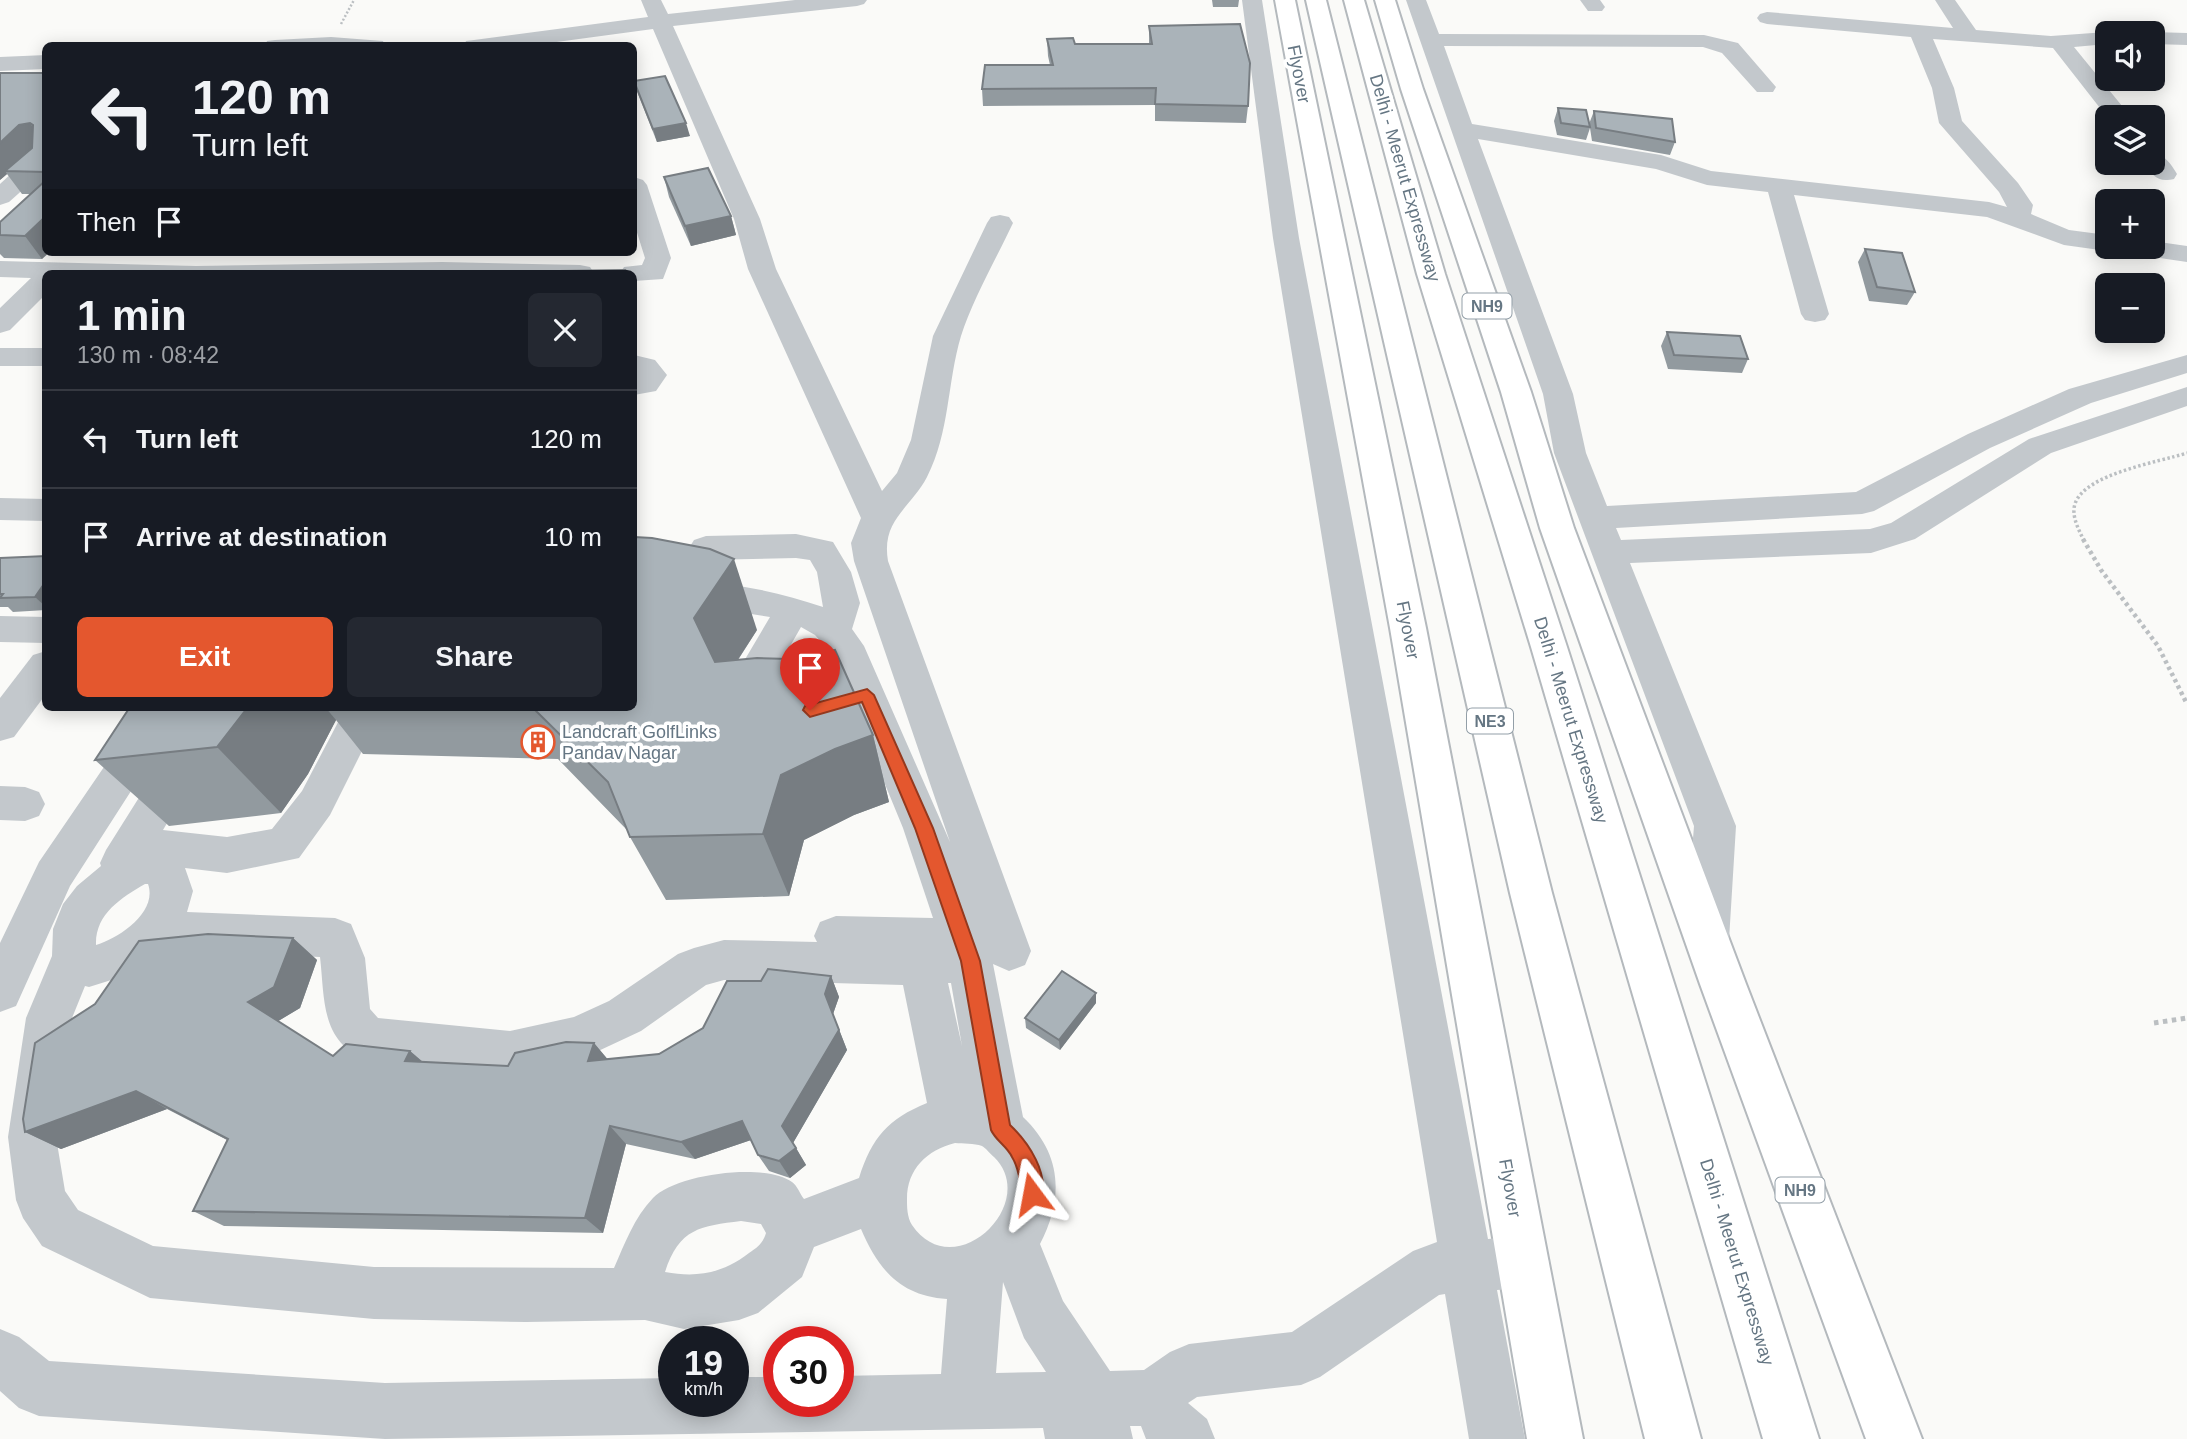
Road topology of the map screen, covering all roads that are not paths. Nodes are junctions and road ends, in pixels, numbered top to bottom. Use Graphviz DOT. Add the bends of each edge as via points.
graph roads {
  1 [pos="857,0"];
  2 [pos="1252,0"];
  3 [pos="1285,0"];
  4 [pos="1316,0"];
  5 [pos="1354,0"];
  6 [pos="1385,0"];
  7 [pos="1416,0"];
  8 [pos="1935,0"];
  9 [pos="1946,0"];
  10 [pos="656,11"];
  11 [pos="1767,18"];
  12 [pos="1919,31"];
  13 [pos="1969,36"];
  14 [pos="2165,38"];
  15 [pos="2095,39"];
  16 [pos="2187,39"];
  17 [pos="1431,40"];
  18 [pos="2058,41"];
  19 [pos="495,42"];
  20 [pos="42,63"];
  21 [pos="5,77"];
  22 [pos="42,79"];
  23 [pos="1765,87"];
  24 [pos="2109,105"];
  25 [pos="1462,129"];
  26 [pos="42,159"];
  27 [pos="1779,187"];
  28 [pos="0,197"];
  29 [pos="637,203"];
  30 [pos="2017,218"];
  31 [pos="1000,223"];
  32 [pos="2095,241"];
  33 [pos="2165,251"];
  34 [pos="2187,254"];
  35 [pos="209,256"];
  36 [pos="336,262"];
  37 [pos="56,268"];
  38 [pos="0,269"];
  39 [pos="112,270"];
  40 [pos="198,270"];
  41 [pos="234,270"];
  42 [pos="421,270"];
  43 [pos="637,274"];
  44 [pos="42,282"];
  45 [pos="1815,314"];
  46 [pos="0,324"];
  47 [pos="0,356"];
  48 [pos="42,357"];
  49 [pos="2187,364"];
  50 [pos="637,365"];
  51 [pos="0,379"];
  52 [pos="42,379"];
  53 [pos="637,385"];
  54 [pos="2187,396"];
  55 [pos="0,509"];
  56 [pos="42,510"];
  57 [pos="878,518"];
  58 [pos="1603,535"];
  59 [pos="706,548"];
  60 [pos="637,591"];
  61 [pos="792,611"];
  62 [pos="0,629"];
  63 [pos="42,629"];
  64 [pos="833,632"];
  65 [pos="42,670"];
  66 [pos="833,703"];
  67 [pos="163,711"];
  68 [pos="214,711"];
  69 [pos="363,711"];
  70 [pos="0,726"];
  71 [pos="122,862"];
  72 [pos="153,930"];
  73 [pos="778,935"];
  74 [pos="1707,940"];
  75 [pos="981,950"];
  76 [pos="74,957"];
  77 [pos="921,965"];
  78 [pos="0,991"];
  79 [pos="978,1124"];
  80 [pos="880,1196"];
  81 [pos="793,1229"];
  82 [pos="995,1256"];
  83 [pos="1523,1262"];
  84 [pos="1468,1266"];
  85 [pos="645,1294"];
  86 [pos="0,1356"];
  87 [pos="967,1402"];
  88 [pos="1085,1419"];
  89 [pos="1172,1419"];
  90 [pos="1497,1439"];
  91 [pos="1555,1439"];
  92 [pos="1673,1439"];
  93 [pos="1791,1439"];
  94 [pos="1894,1439"];
  1 -- 10 [label="street"];
  2 -- 84 [label="street" via="1286,237"];
  3 -- 83 [label="highway, Flyover" via="1408,628"];
  4 -- 92 [label="highway, NE3" via="1535,906"];
  5 -- 93 [label="highway, Delhi - Meerut Expressway" via="1431,274"];
  6 -- 74 [label="highway, NH9" via="1558,528"];
  7 -- 17 [label="street"];
  8 -- 9 [label="street"];
  9 -- 13 [label="street"];
  10 -- 19 [label="street"];
  10 -- 57 [label="street" via="722,158 762,269"];
  11 -- 12 [label="street"];
  12 -- 13 [label="street"];
  12 -- 30 [label="street" via="1943,88 1951,123 2009,188 2020,205"];
  13 -- 18 [label="street"];
  14 -- 16 [label="street"];
  15 -- 18 [label="street"];
  17 -- 23 [label="street" via="1704,41 1730,48"];
  17 -- 25 [label="street"];
  18 -- 24 [label="street"];
  20 -- 21 [label="street"];
  21 -- 22 [label="street"];
  25 -- 27 [label="street" via="1661,162 1707,178"];
  25 -- 58 [label="street" via="1558,394 1570,453"];
  26 -- 28 [label="street"];
  27 -- 30 [label="street" via="1989,210"];
  27 -- 45 [label="street"];
  29 -- 43 [label="street" via="657,258 653,273"];
  30 -- 32 [label="street" via="2064,237"];
  31 -- 57 [label="street" via="947,336 928,440 911,477"];
  33 -- 34 [label="street"];
  35 -- 40 [label="street"];
  36 -- 41 [label="street"];
  36 -- 42 [label="street"];
  37 -- 38 [label="street"];
  37 -- 39 [label="street"];
  44 -- 46 [label="street"];
  47 -- 48 [label="street"];
  49 -- 58 [label="street" via="2080,397 1979,441 1862,503"];
  50 -- 53 [label="street" via="652,375"];
  51 -- 52 [label="street"];
  54 -- 58 [label="street" via="2040,446 1889,537 1871,541"];
  55 -- 56 [label="street"];
  57 -- 75 [label="street" via="868,543 871,561"];
  58 -- 74 [label="street" via="1715,826"];
  59 -- 64 [label="street" via="796,546 821,550 834,572 842,603"];
  60 -- 61 [label="street" via="717,595"];
  61 -- 64 [label="street"];
  61 -- 66 [label="street" via="750,683 757,701 786,711"];
  62 -- 63 [label="street"];
  64 -- 66 [label="street" via="846,646"];
  65 -- 70 [label="street"];
  66 -- 75 [label="street" via="924,828"];
  67 -- 78 [label="street" via="54,875"];
  68 -- 71 [label="street"];
  69 -- 71 [label="street" via="316,803 284,845 227,855"];
  71 -- 72 [label="street" via="163,867 172,891 164,917"];
  71 -- 76 [label="street" via="75,928"];
  72 -- 76 [label="street" via="124,957 89,967"];
  72 -- 77 [label="street" via="335,938 342,947 344,995 353,1024 369,1039 510,1053 579,1038 625,1016 694,968 724,960"];
  73 -- 75 [label="street"];
  74 -- 94 [label="highway, NH9"];
  75 -- 77 [label="street"];
  75 -- 79 [label="street"];
  76 -- 85 [label="street" via="49,1018 32,1137 41,1200 60,1228 150,1272 373,1293"];
  77 -- 79 [label="street"];
  79 -- 80 [label="street" via="933,1124 913,1135 897,1152"];
  79 -- 82 [label="street" via="1018,1147 1029,1169 1032,1194 1027,1219"];
  80 -- 81 [label="street"];
  80 -- 82 [label="street" via="883,1223 895,1247 915,1265 940,1274"];
  81 -- 85 [label="street" via="783,1259 739,1294 684,1302"];
  81 -- 85 [label="street" via="775,1200 741,1196 702,1200 673,1213 651,1242 639,1271"];
  82 -- 87 [label="street"];
  82 -- 88 [label="street" via="1043,1319"];
  83 -- 84 [label="street"];
  83 -- 91 [label="highway, Flyover"];
  84 -- 89 [label="street" via="1431,1269 1301,1359 1189,1371 1168,1384"];
  84 -- 90 [label="street"];
  86 -- 87 [label="street" via="39,1388 385,1411"];
  87 -- 88 [label="street"];
  88 -- 89 [label="street"];
}
